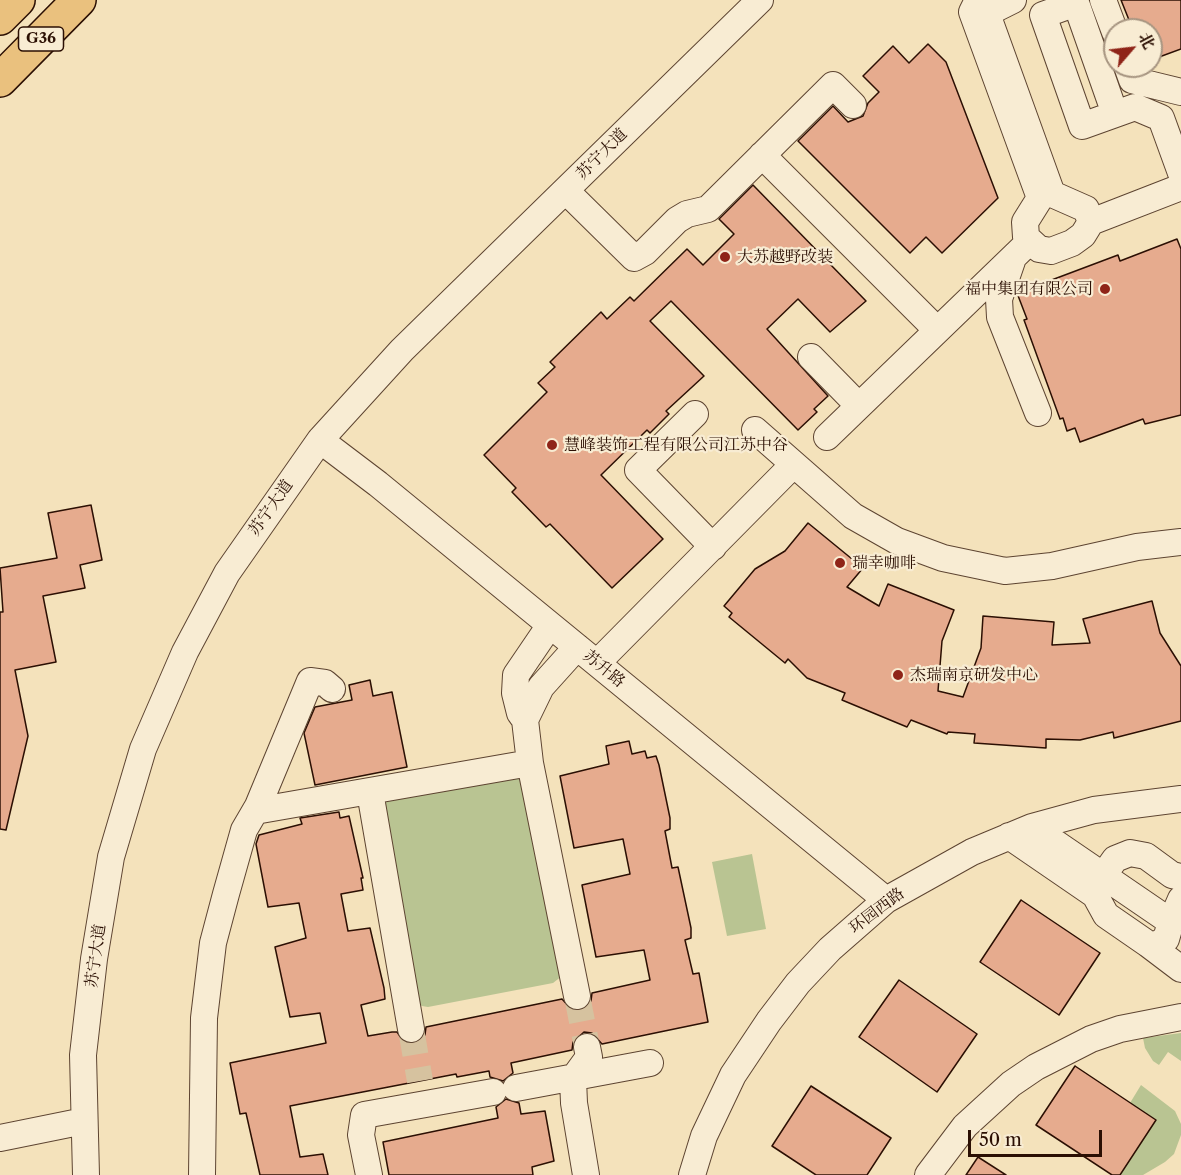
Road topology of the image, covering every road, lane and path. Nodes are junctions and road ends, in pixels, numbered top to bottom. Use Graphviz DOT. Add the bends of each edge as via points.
graph roads {
  1 [pos="18,0"];
  2 [pos="79,0"];
  3 [pos="760,0"];
  4 [pos="1012,0"];
  5 [pos="1103,0"];
  6 [pos="982,4"];
  7 [pos="0,18"];
  8 [pos="1110,18"];
  9 [pos="1131,78"];
  10 [pos="0,80"];
  11 [pos="1181,92"];
  12 [pos="853,105"];
  13 [pos="1115,114"];
  14 [pos="762,155"];
  15 [pos="1181,173"];
  16 [pos="1181,187"];
  17 [pos="566,191"];
  18 [pos="1090,222"];
  19 [pos="1021,249"];
  20 [pos="937,330"];
  21 [pos="811,357"];
  22 [pos="859,406"];
  23 [pos="1038,413"];
  24 [pos="695,414"];
  25 [pos="755,430"];
  26 [pos="827,436"];
  27 [pos="320,440"];
  28 [pos="793,465"];
  29 [pos="1181,542"];
  30 [pos="713,547"];
  31 [pos="550,625"];
  32 [pos="578,647"];
  33 [pos="597,663"];
  34 [pos="332,689"];
  35 [pos="525,720"];
  36 [pos="530,763"];
  37 [pos="370,792"];
  38 [pos="1181,799"];
  39 [pos="255,812"];
  40 [pos="1021,832"];
  41 [pos="1103,876"];
  42 [pos="1181,877"];
  43 [pos="1181,899"];
  44 [pos="886,900"];
  45 [pos="1171,922"];
  46 [pos="1148,944"];
  47 [pos="1181,969"];
  48 [pos="577,996"];
  49 [pos="1181,1017"];
  50 [pos="411,1029"];
  51 [pos="587,1047"];
  52 [pos="650,1063"];
  53 [pos="573,1078"];
  54 [pos="84,1122"];
  55 [pos="0,1138"];
  56 [pos="86,1175"];
  57 [pos="202,1175"];
  58 [pos="369,1175"];
  59 [pos="586,1175"];
  60 [pos="692,1175"];
  61 [pos="928,1175"];
  1 -- 7 [label="highway, G36"];
  2 -- 10 [label="highway, G36"];
  3 -- 17 [label="street, 苏宁大道"];
  4 -- 6 [label="street"];
  5 -- 8 [label="street"];
  6 -- 18 [label="street" via="1052,194 1086,209"];
  6 -- 19 [label="street" via="972,12 1040,198 1025,222 1026,237"];
  9 -- 11 [label="street"];
  12 -- 14 [label="street" via="833,85"];
  13 -- 15 [label="street" via="1135,107 1161,118"];
  14 -- 17 [label="street" via="708,209 677,220 634,258"];
  14 -- 20 [label="street"];
  16 -- 18 [label="street"];
  17 -- 27 [label="street, 苏宁大道" via="402,350"];
  18 -- 19 [label="street" via="1083,236 1072,243 1051,251"];
  19 -- 20 [label="street"];
  19 -- 23 [label="street" via="999,299 1000,317"];
  20 -- 22 [label="street"];
  21 -- 22 [label="street"];
  22 -- 26 [label="street"];
  24 -- 30 [label="street" via="638,470"];
  25 -- 28 [label="street"];
  27 -- 31 [label="street, 苏升路"];
  27 -- 54 [label="street, 苏宁大道" via="227,573 185,652 143,749 111,857 94,959 83,1055"];
  28 -- 29 [label="street" via="853,516 897,542 943,558 1005,571 1052,567"];
  28 -- 30 [label="street"];
  30 -- 33 [label="street"];
  31 -- 32 [label="street, 苏升路"];
  31 -- 35 [label="street" via="516,675 515,693"];
  32 -- 33 [label="street, 苏升路"];
  32 -- 35 [label="street" via="541,687"];
  33 -- 44 [label="street, 苏升路"];
  34 -- 39 [label="street" via="325,683 310,681"];
  35 -- 36 [label="street"];
  36 -- 37 [label="street"];
  36 -- 48 [label="street"];
  37 -- 39 [label="street"];
  37 -- 50 [label="street"];
  38 -- 40 [label="street, 环园西路" via="1094,810"];
  39 -- 57 [label="street" via="244,830 213,943 204,1018"];
  40 -- 41 [label="street"];
  40 -- 44 [label="street, 环园西路" via="972,852"];
  40 -- 46 [label="street" via="1095,895 1106,915"];
  41 -- 42 [label="street" via="1115,859 1130,853 1146,856"];
  41 -- 45 [label="street"];
  43 -- 45 [label="street"];
  44 -- 60 [label="street, 环园西路" via="830,949 769,1021 734,1075 704,1136"];
  45 -- 46 [label="street" via="1166,939"];
  46 -- 47 [label="street"];
  49 -- 61 [label="street" via="1111,1032 1036,1067 973,1119"];
  51 -- 53 [label="street" via="589,1057"];
  52 -- 53 [label="street"];
  53 -- 58 [label="street" via="504,1090 422,1092 364,1115 361,1135"];
  53 -- 59 [label="street"];
  54 -- 55 [label="street"];
  54 -- 56 [label="street, 苏宁大道"];
}
